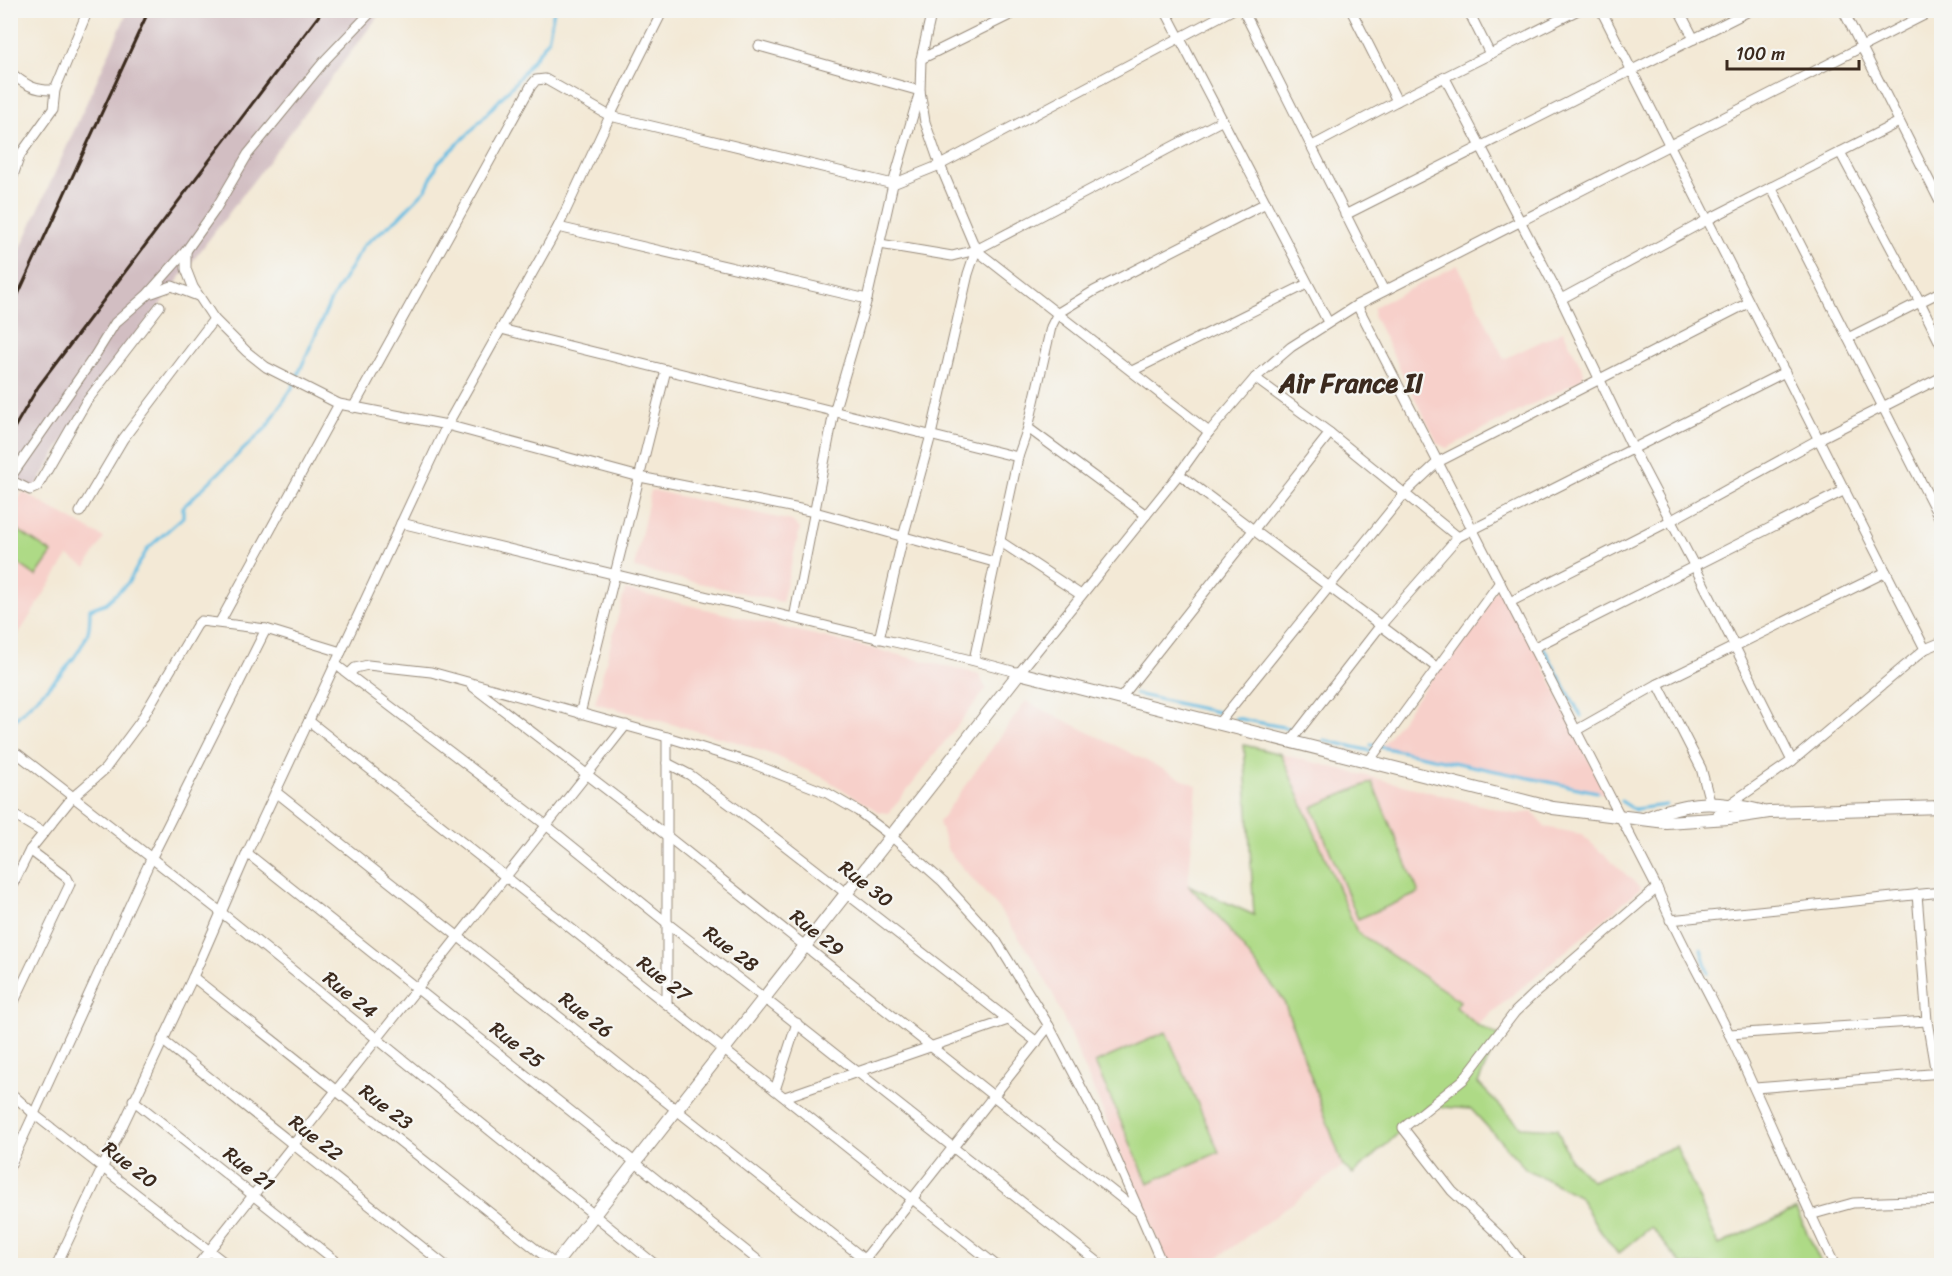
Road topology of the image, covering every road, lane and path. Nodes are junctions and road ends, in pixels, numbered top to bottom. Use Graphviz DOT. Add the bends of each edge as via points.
graph roads {
  1 [pos="88,10"];
  2 [pos="373,10"];
  3 [pos="663,10"];
  4 [pos="932,10"];
  5 [pos="1020,10"];
  6 [pos="1165,10"];
  7 [pos="1232,10"];
  8 [pos="1243,10"];
  9 [pos="1351,10"];
  10 [pos="1468,10"];
  11 [pos="1578,10"];
  12 [pos="1601,10"];
  13 [pos="1680,10"];
  14 [pos="1750,10"];
  15 [pos="1843,10"];
  16 [pos="1936,10"];
  17 [pos="1941,17"];
  18 [pos="1179,37"];
  19 [pos="1694,39"];
  20 [pos="759,46"];
  21 [pos="1861,46"];
  22 [pos="1490,54"];
  23 [pos="921,59"];
  24 [pos="1632,70"];
  25 [pos="10,72"];
  26 [pos="1445,78"];
  27 [pos="55,90"];
  28 [pos="920,91"];
  29 [pos="1397,101"];
  30 [pos="610,116"];
  31 [pos="1223,120"];
  32 [pos="1899,122"];
  33 [pos="1669,145"];
  34 [pos="1312,146"];
  35 [pos="1481,146"];
  36 [pos="1840,153"];
  37 [pos="15,156"];
  38 [pos="940,165"];
  39 [pos="893,184"];
  40 [pos="10,185"];
  41 [pos="1771,187"];
  42 [pos="1940,200"];
  43 [pos="1266,203"];
  44 [pos="1346,215"];
  45 [pos="1707,220"];
  46 [pos="1519,222"];
  47 [pos="558,227"];
  48 [pos="880,244"];
  49 [pos="976,250"];
  50 [pos="186,251"];
  51 [pos="1307,284"];
  52 [pos="1384,291"];
  53 [pos="1941,291"];
  54 [pos="147,295"];
  55 [pos="200,297"];
  56 [pos="867,299"];
  57 [pos="1561,299"];
  58 [pos="1920,302"];
  59 [pos="1749,303"];
  60 [pos="1357,305"];
  61 [pos="159,306"];
  62 [pos="1058,313"];
  63 [pos="214,319"];
  64 [pos="1328,322"];
  65 [pos="501,329"];
  66 [pos="1848,338"];
  67 [pos="1941,347"];
  68 [pos="666,370"];
  69 [pos="1132,371"];
  70 [pos="1785,372"];
  71 [pos="1941,377"];
  72 [pos="1255,378"];
  73 [pos="1598,379"];
  74 [pos="339,404"];
  75 [pos="1882,406"];
  76 [pos="353,408"];
  77 [pos="834,412"];
  78 [pos="447,425"];
  79 [pos="1028,428"];
  80 [pos="1209,432"];
  81 [pos="1330,433"];
  82 [pos="931,435"];
  83 [pos="1819,439"];
  84 [pos="1633,449"];
  85 [pos="1018,457"];
  86 [pos="1438,462"];
  87 [pos="1179,474"];
  88 [pos="640,477"];
  89 [pos="10,479"];
  90 [pos="1845,490"];
  91 [pos="1405,493"];
  92 [pos="80,512"];
  93 [pos="815,512"];
  94 [pos="1146,515"];
  95 [pos="1670,521"];
  96 [pos="401,523"];
  97 [pos="1941,523"];
  98 [pos="1254,529"];
  99 [pos="1473,529"];
  100 [pos="903,537"];
  101 [pos="1458,537"];
  102 [pos="1000,542"];
  103 [pos="994,562"];
  104 [pos="1695,567"];
  105 [pos="1886,572"];
  106 [pos="615,573"];
  107 [pos="1500,582"];
  108 [pos="1330,586"];
  109 [pos="1081,595"];
  110 [pos="1510,602"];
  111 [pos="794,618"];
  112 [pos="220,622"];
  113 [pos="1381,625"];
  114 [pos="266,628"];
  115 [pos="879,639"];
  116 [pos="1941,642"];
  117 [pos="1735,647"];
  118 [pos="1533,648"];
  119 [pos="1925,649"];
  120 [pos="341,652"];
  121 [pos="974,660"];
  122 [pos="335,664"];
  123 [pos="1436,666"];
  124 [pos="1019,673"];
  125 [pos="349,674"];
  126 [pos="467,682"];
  127 [pos="1658,684"];
  128 [pos="1120,699"];
  129 [pos="580,714"];
  130 [pos="309,721"];
  131 [pos="1218,724"];
  132 [pos="626,725"];
  133 [pos="1575,731"];
  134 [pos="667,737"];
  135 [pos="1290,742"];
  136 [pos="18,754"];
  137 [pos="1369,761"];
  138 [pos="1792,761"];
  139 [pos="667,763"];
  140 [pos="587,774"];
  141 [pos="276,792"];
  142 [pos="72,798"];
  143 [pos="1710,802"];
  144 [pos="1730,804"];
  145 [pos="1941,807"];
  146 [pos="1768,812"];
  147 [pos="10,813"];
  148 [pos="1620,815"];
  149 [pos="1642,820"];
  150 [pos="1712,820"];
  151 [pos="546,825"];
  152 [pos="45,833"];
  153 [pos="667,836"];
  154 [pos="891,836"];
  155 [pos="30,850"];
  156 [pos="247,854"];
  157 [pos="151,859"];
  158 [pos="506,877"];
  159 [pos="1657,888"];
  160 [pos="10,890"];
  161 [pos="847,892"];
  162 [pos="1941,892"];
  163 [pos="1917,894"];
  164 [pos="222,913"];
  165 [pos="1670,920"];
  166 [pos="667,923"];
  167 [pos="458,936"];
  168 [pos="805,946"];
  169 [pos="193,977"];
  170 [pos="417,988"];
  171 [pos="764,998"];
  172 [pos="667,1004"];
  173 [pos="10,1010"];
  174 [pos="1008,1020"];
  175 [pos="1927,1021"];
  176 [pos="797,1023"];
  177 [pos="1049,1026"];
  178 [pos="1729,1034"];
  179 [pos="162,1040"];
  180 [pos="376,1040"];
  181 [pos="1037,1042"];
  182 [pos="931,1047"];
  183 [pos="724,1049"];
  184 [pos="858,1072"];
  185 [pos="1939,1073"];
  186 [pos="1755,1088"];
  187 [pos="336,1090"];
  188 [pos="775,1090"];
  189 [pos="10,1092"];
  190 [pos="994,1096"];
  191 [pos="785,1097"];
  192 [pos="133,1100"];
  193 [pos="676,1110"];
  194 [pos="35,1115"];
  195 [pos="294,1144"];
  196 [pos="953,1147"];
  197 [pos="635,1162"];
  198 [pos="10,1166"];
  199 [pos="102,1166"];
  200 [pos="253,1195"];
  201 [pos="912,1198"];
  202 [pos="1941,1200"];
  203 [pos="595,1214"];
  204 [pos="1142,1214"];
  205 [pos="1810,1215"];
  206 [pos="209,1250"];
  207 [pos="862,1262"];
  208 [pos="555,1265"];
  209 [pos="1522,1265"];
  210 [pos="56,1266"];
  211 [pos="197,1266"];
  212 [pos="229,1266"];
  213 [pos="342,1266"];
  214 [pos="446,1266"];
  215 [pos="657,1266"];
  216 [pos="765,1266"];
  217 [pos="873,1266"];
  218 [pos="997,1266"];
  219 [pos="1103,1266"];
  220 [pos="1163,1266"];
  221 [pos="1835,1266"];
  1 -- 27 [label="street"];
  2 -- 50 [label="street" via="326,59 248,154"];
  3 -- 30 [label="street"];
  4 -- 23 [label="street"];
  5 -- 23 [label="street"];
  6 -- 18 [label="street"];
  7 -- 18 [label="street"];
  8 -- 34 [label="street"];
  9 -- 29 [label="street"];
  10 -- 22 [label="street"];
  11 -- 22 [label="street"];
  12 -- 24 [label="street"];
  13 -- 19 [label="street"];
  14 -- 19 [label="street"];
  15 -- 21 [label="street"];
  16 -- 17 [label="street"];
  16 -- 21 [label="street"];
  18 -- 31 [label="street"];
  18 -- 38 [label="street"];
  19 -- 24 [label="street"];
  20 -- 28 [label="street"];
  21 -- 32 [label="street"];
  21 -- 33 [label="street"];
  22 -- 26 [label="street"];
  23 -- 28 [label="street"];
  24 -- 33 [label="street"];
  24 -- 35 [label="street"];
  25 -- 27 [label="street" via="40,91"];
  26 -- 29 [label="street"];
  26 -- 35 [label="street"];
  27 -- 37 [label="street" via="53,109"];
  28 -- 38 [label="street" via="924,122"];
  28 -- 39 [label="street"];
  29 -- 34 [label="street"];
  30 -- 39 [label="street"];
  30 -- 47 [label="street"];
  30 -- 76 [label="street" via="545,79 533,83"];
  31 -- 43 [label="street"];
  31 -- 49 [label="street"];
  32 -- 36 [label="street"];
  32 -- 42 [label="street"];
  33 -- 45 [label="street"];
  33 -- 46 [label="street"];
  34 -- 44 [label="street"];
  35 -- 44 [label="street"];
  35 -- 46 [label="street"];
  36 -- 41 [label="street"];
  36 -- 58 [label="street"];
  37 -- 40 [label="street"];
  38 -- 39 [label="street"];
  38 -- 49 [label="street"];
  39 -- 48 [label="street"];
  41 -- 45 [label="street"];
  41 -- 66 [label="street"];
  43 -- 51 [label="street"];
  43 -- 62 [label="street"];
  44 -- 52 [label="street"];
  45 -- 57 [label="street"];
  45 -- 59 [label="street"];
  46 -- 52 [label="street"];
  46 -- 57 [label="street"];
  47 -- 56 [label="street"];
  47 -- 65 [label="street"];
  48 -- 49 [label="street" via="952,256"];
  48 -- 56 [label="street"];
  49 -- 62 [label="street"];
  49 -- 82 [label="street"];
  50 -- 54 [label="street"];
  50 -- 55 [label="street" via="186,269"];
  51 -- 64 [label="street"];
  51 -- 69 [label="street"];
  52 -- 60 [label="street"];
  53 -- 58 [label="street"];
  54 -- 55 [label="street" via="172,286"];
  54 -- 89 [label="street" via="115,323"];
  55 -- 63 [label="street"];
  56 -- 77 [label="street"];
  57 -- 73 [label="street"];
  58 -- 66 [label="street"];
  58 -- 67 [label="street"];
  59 -- 70 [label="street"];
  59 -- 73 [label="street"];
  60 -- 64 [label="street"];
  60 -- 86 [label="street"];
  61 -- 89 [label="street" via="86,402 38,487 30,490"];
  62 -- 69 [label="street"];
  62 -- 79 [label="street" via="1051,327"];
  63 -- 74 [label="street" via="266,367"];
  63 -- 92 [label="street" via="123,439"];
  64 -- 72 [label="street"];
  65 -- 68 [label="street"];
  65 -- 78 [label="street"];
  66 -- 75 [label="street"];
  68 -- 77 [label="street"];
  68 -- 88 [label="street"];
  69 -- 80 [label="street"];
  70 -- 83 [label="street"];
  70 -- 84 [label="street"];
  71 -- 75 [label="street"];
  72 -- 80 [label="street"];
  72 -- 81 [label="street"];
  73 -- 84 [label="street"];
  73 -- 86 [label="street"];
  74 -- 76 [label="street"];
  74 -- 112 [label="street"];
  75 -- 83 [label="street"];
  75 -- 97 [label="street"];
  76 -- 78 [label="street"];
  77 -- 82 [label="street"];
  77 -- 93 [label="street"];
  78 -- 88 [label="street"];
  78 -- 96 [label="street"];
  79 -- 85 [label="street"];
  79 -- 94 [label="street"];
  80 -- 87 [label="street"];
  81 -- 91 [label="street"];
  81 -- 98 [label="street"];
  82 -- 85 [label="street"];
  82 -- 100 [label="street"];
  83 -- 90 [label="street"];
  83 -- 95 [label="street"];
  84 -- 95 [label="street"];
  84 -- 99 [label="street"];
  85 -- 102 [label="street"];
  86 -- 91 [label="street"];
  86 -- 99 [label="street"];
  87 -- 94 [label="street"];
  87 -- 98 [label="street"];
  88 -- 93 [label="street"];
  88 -- 106 [label="street"];
  90 -- 104 [label="street"];
  90 -- 105 [label="street"];
  91 -- 101 [label="street"];
  91 -- 108 [label="street"];
  93 -- 100 [label="street"];
  93 -- 111 [label="street"];
  94 -- 109 [label="street"];
  95 -- 104 [label="street"];
  95 -- 110 [label="street"];
  96 -- 106 [label="street"];
  96 -- 120 [label="street"];
  98 -- 108 [label="street"];
  98 -- 128 [label="street"];
  99 -- 101 [label="street"];
  99 -- 107 [label="street"];
  100 -- 103 [label="street"];
  100 -- 115 [label="street"];
  101 -- 113 [label="street"];
  102 -- 103 [label="street"];
  102 -- 109 [label="street"];
  103 -- 121 [label="street"];
  104 -- 117 [label="street"];
  104 -- 118 [label="street"];
  105 -- 117 [label="street"];
  105 -- 119 [label="street"];
  106 -- 111 [label="street"];
  106 -- 129 [label="street"];
  107 -- 110 [label="street"];
  107 -- 123 [label="street"];
  108 -- 113 [label="street"];
  108 -- 131 [label="street"];
  109 -- 124 [label="street"];
  110 -- 118 [label="street"];
  111 -- 115 [label="street"];
  112 -- 114 [label="street"];
  112 -- 142 [label="street" via="201,621 197,625 140,722 105,769"];
  113 -- 123 [label="street"];
  113 -- 135 [label="street"];
  114 -- 120 [label="street"];
  114 -- 157 [label="street"];
  115 -- 121 [label="street"];
  116 -- 119 [label="street"];
  117 -- 127 [label="street"];
  117 -- 138 [label="street"];
  118 -- 133 [label="street"];
  119 -- 138 [label="street"];
  120 -- 122 [label="street"];
  121 -- 124 [label="street"];
  122 -- 125 [label="street, Rue 28"];
  122 -- 130 [label="street"];
  123 -- 137 [label="street"];
  124 -- 128 [label="main road"];
  124 -- 154 [label="main road"];
  125 -- 126 [label="street" via="368,665 431,672"];
  125 -- 151 [label="street, Rue 28"];
  126 -- 129 [label="street"];
  126 -- 140 [label="street, Rue 29"];
  127 -- 133 [label="street"];
  127 -- 143 [label="street" via="1701,768"];
  128 -- 131 [label="main road"];
  129 -- 132 [label="street"];
  130 -- 141 [label="street"];
  130 -- 158 [label="street, Rue 27"];
  131 -- 135 [label="main road"];
  132 -- 134 [label="street"];
  132 -- 140 [label="street"];
  133 -- 148 [label="street"];
  134 -- 139 [label="street"];
  134 -- 154 [label="street" via="751,763 827,793"];
  135 -- 137 [label="main road"];
  136 -- 142 [label="street, Rue 24"];
  137 -- 148 [label="main road" via="1553,808"];
  138 -- 144 [label="street"];
  139 -- 153 [label="street"];
  139 -- 161 [label="street, Rue 30" via="720,796"];
  140 -- 151 [label="street"];
  140 -- 153 [label="street, Rue 29"];
  141 -- 156 [label="street"];
  141 -- 167 [label="street, Rue 26"];
  142 -- 152 [label="street"];
  142 -- 157 [label="street, Rue 24"];
  143 -- 144 [label="main road"];
  143 -- 149 [label="main road" via="1686,804"];
  144 -- 146 [label="main road"];
  144 -- 150 [label="street"];
  145 -- 146 [label="main road"];
  146 -- 150 [label="main road"];
  147 -- 152 [label="street"];
  148 -- 149 [label="main road"];
  148 -- 159 [label="street"];
  149 -- 150 [label="main road"];
  151 -- 158 [label="street"];
  151 -- 166 [label="street, Rue 28"];
  152 -- 155 [label="street"];
  153 -- 166 [label="street"];
  153 -- 168 [label="street, Rue 29"];
  154 -- 161 [label="main road"];
  154 -- 177 [label="street" via="943,882 995,939"];
  155 -- 160 [label="street"];
  155 -- 173 [label="street" via="70,884"];
  156 -- 164 [label="street"];
  156 -- 170 [label="street, Rue 25"];
  157 -- 164 [label="street, Rue 24"];
  157 -- 194 [label="street"];
  158 -- 167 [label="street"];
  158 -- 172 [label="street, Rue 27"];
  159 -- 165 [label="street"];
  159 -- 209 [label="street" via="1534,994 1515,1012 1463,1080 1403,1128 1452,1191 1503,1239"];
  161 -- 168 [label="main road"];
  161 -- 174 [label="street, Rue 30"];
  162 -- 163 [label="street"];
  163 -- 165 [label="street"];
  163 -- 175 [label="street"];
  164 -- 169 [label="street"];
  164 -- 180 [label="street, Rue 24"];
  165 -- 178 [label="street"];
  166 -- 171 [label="street, Rue 28"];
  166 -- 172 [label="street"];
  167 -- 170 [label="street"];
  167 -- 193 [label="street, Rue 26"];
  168 -- 171 [label="main road"];
  168 -- 182 [label="street, Rue 29"];
  169 -- 179 [label="street"];
  169 -- 187 [label="street, Rue 23"];
  170 -- 180 [label="street"];
  170 -- 197 [label="street, Rue 25"];
  171 -- 176 [label="street, Rue 28"];
  171 -- 183 [label="main road"];
  172 -- 183 [label="street, Rue 27"];
  174 -- 181 [label="street, Rue 30"];
  174 -- 182 [label="street"];
  175 -- 178 [label="street"];
  175 -- 185 [label="street"];
  176 -- 184 [label="street, Rue 28"];
  176 -- 188 [label="street"];
  177 -- 181 [label="street"];
  177 -- 204 [label="street"];
  178 -- 186 [label="street"];
  179 -- 192 [label="street"];
  179 -- 195 [label="street, Rue 22"];
  180 -- 187 [label="street"];
  180 -- 203 [label="street, Rue 24"];
  181 -- 190 [label="street"];
  182 -- 184 [label="street"];
  182 -- 190 [label="street, Rue 29"];
  183 -- 188 [label="street, Rue 27"];
  183 -- 193 [label="main road"];
  184 -- 191 [label="street"];
  184 -- 196 [label="street, Rue 28"];
  185 -- 186 [label="street"];
  186 -- 205 [label="street"];
  187 -- 195 [label="street"];
  187 -- 208 [label="street, Rue 23"];
  188 -- 191 [label="street, Rue 27"];
  189 -- 194 [label="street, Rue 20"];
  190 -- 196 [label="street"];
  190 -- 204 [label="street, Rue 29"];
  191 -- 201 [label="street, Rue 27"];
  192 -- 199 [label="street"];
  192 -- 200 [label="street, Rue 21"];
  193 -- 197 [label="main road"];
  193 -- 207 [label="street, Rue 26"];
  194 -- 198 [label="street"];
  194 -- 199 [label="street, Rue 20"];
  195 -- 200 [label="street"];
  195 -- 214 [label="street, Rue 22"];
  196 -- 201 [label="street"];
  196 -- 219 [label="street, Rue 28"];
  197 -- 203 [label="main road"];
  197 -- 216 [label="street, Rue 25"];
  199 -- 206 [label="street, Rue 20"];
  199 -- 210 [label="street"];
  200 -- 206 [label="street"];
  200 -- 213 [label="street, Rue 21"];
  201 -- 207 [label="street"];
  201 -- 218 [label="street, Rue 27"];
  202 -- 205 [label="street" via="1852,1203"];
  203 -- 208 [label="main road"];
  203 -- 215 [label="street, Rue 24"];
  204 -- 220 [label="street"];
  205 -- 221 [label="street"];
  206 -- 211 [label="street"];
  206 -- 212 [label="street, Rue 20"];
  207 -- 217 [label="street, Rue 26"];
}
